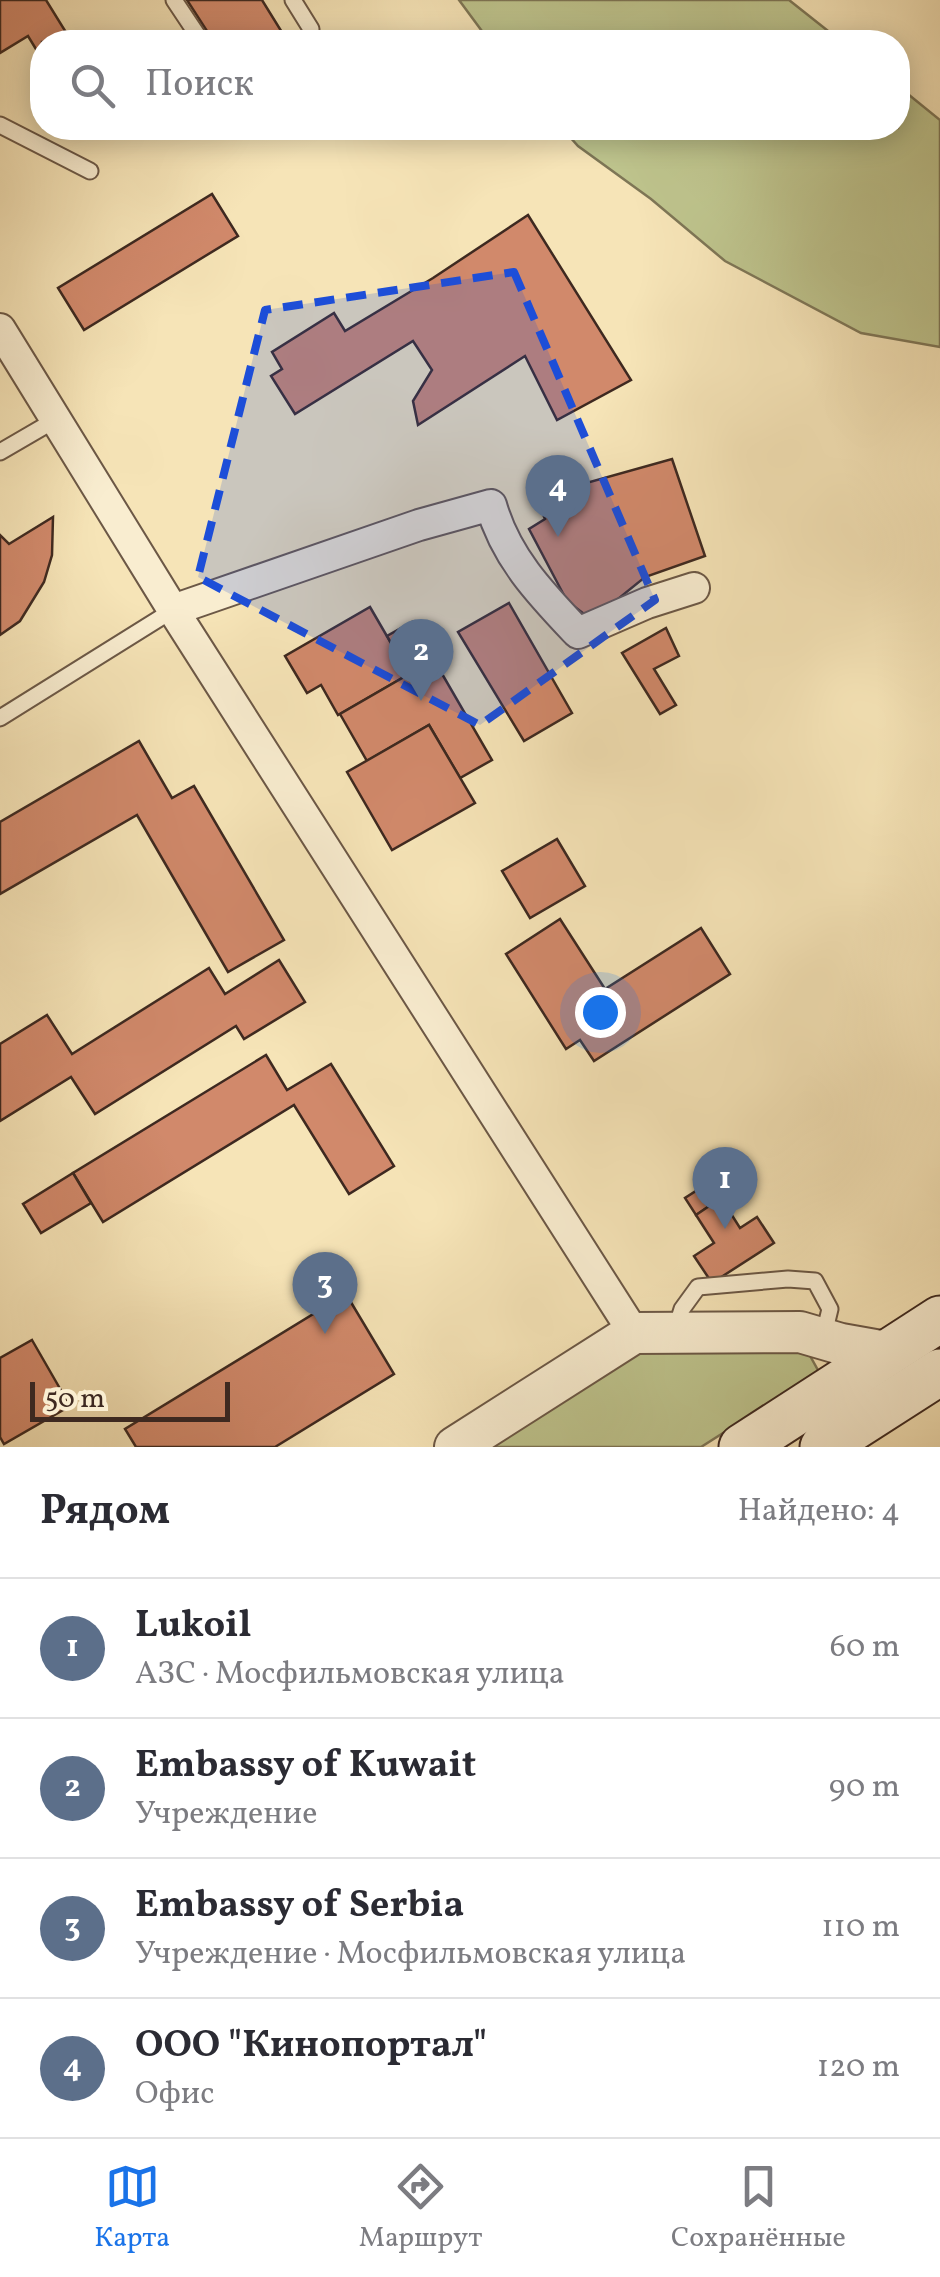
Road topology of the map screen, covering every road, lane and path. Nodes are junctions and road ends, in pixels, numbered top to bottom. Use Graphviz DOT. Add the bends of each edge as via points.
graph roads {
  1 [pos="174,0"];
  2 [pos="293,0"];
  3 [pos="194,30"];
  4 [pos="311,30"];
  5 [pos="0,125"];
  6 [pos="90,171"];
  7 [pos="0,329"];
  8 [pos="55,420"];
  9 [pos="0,452"];
  10 [pos="694,588"];
  11 [pos="173,610"];
  12 [pos="0,718"];
  13 [pos="940,1318"];
  14 [pos="675,1331"];
  15 [pos="634,1333"];
  16 [pos="823,1338"];
  17 [pos="886,1352"];
  18 [pos="940,1372"];
  19 [pos="455,1447"];
  20 [pos="742,1447"];
  21 [pos="823,1447"];
  1 -- 3 [label="lane"];
  2 -- 4 [label="lane"];
  5 -- 6 [label="lane"];
  7 -- 8 [label="street"];
  8 -- 9 [label="lane"];
  8 -- 11 [label="street"];
  10 -- 11 [label="street" via="578,633 523,574 491,505"];
  11 -- 12 [label="lane"];
  11 -- 15 [label="street"];
  13 -- 17 [label="main road"];
  14 -- 15 [label="street"];
  14 -- 16 [label="street"];
  14 -- 16 [label="lane" via="698,1287 788,1279 815,1281 830,1308"];
  15 -- 19 [label="street"];
  16 -- 17 [label="street"];
  17 -- 20 [label="main road"];
  18 -- 21 [label="main road"];
}
